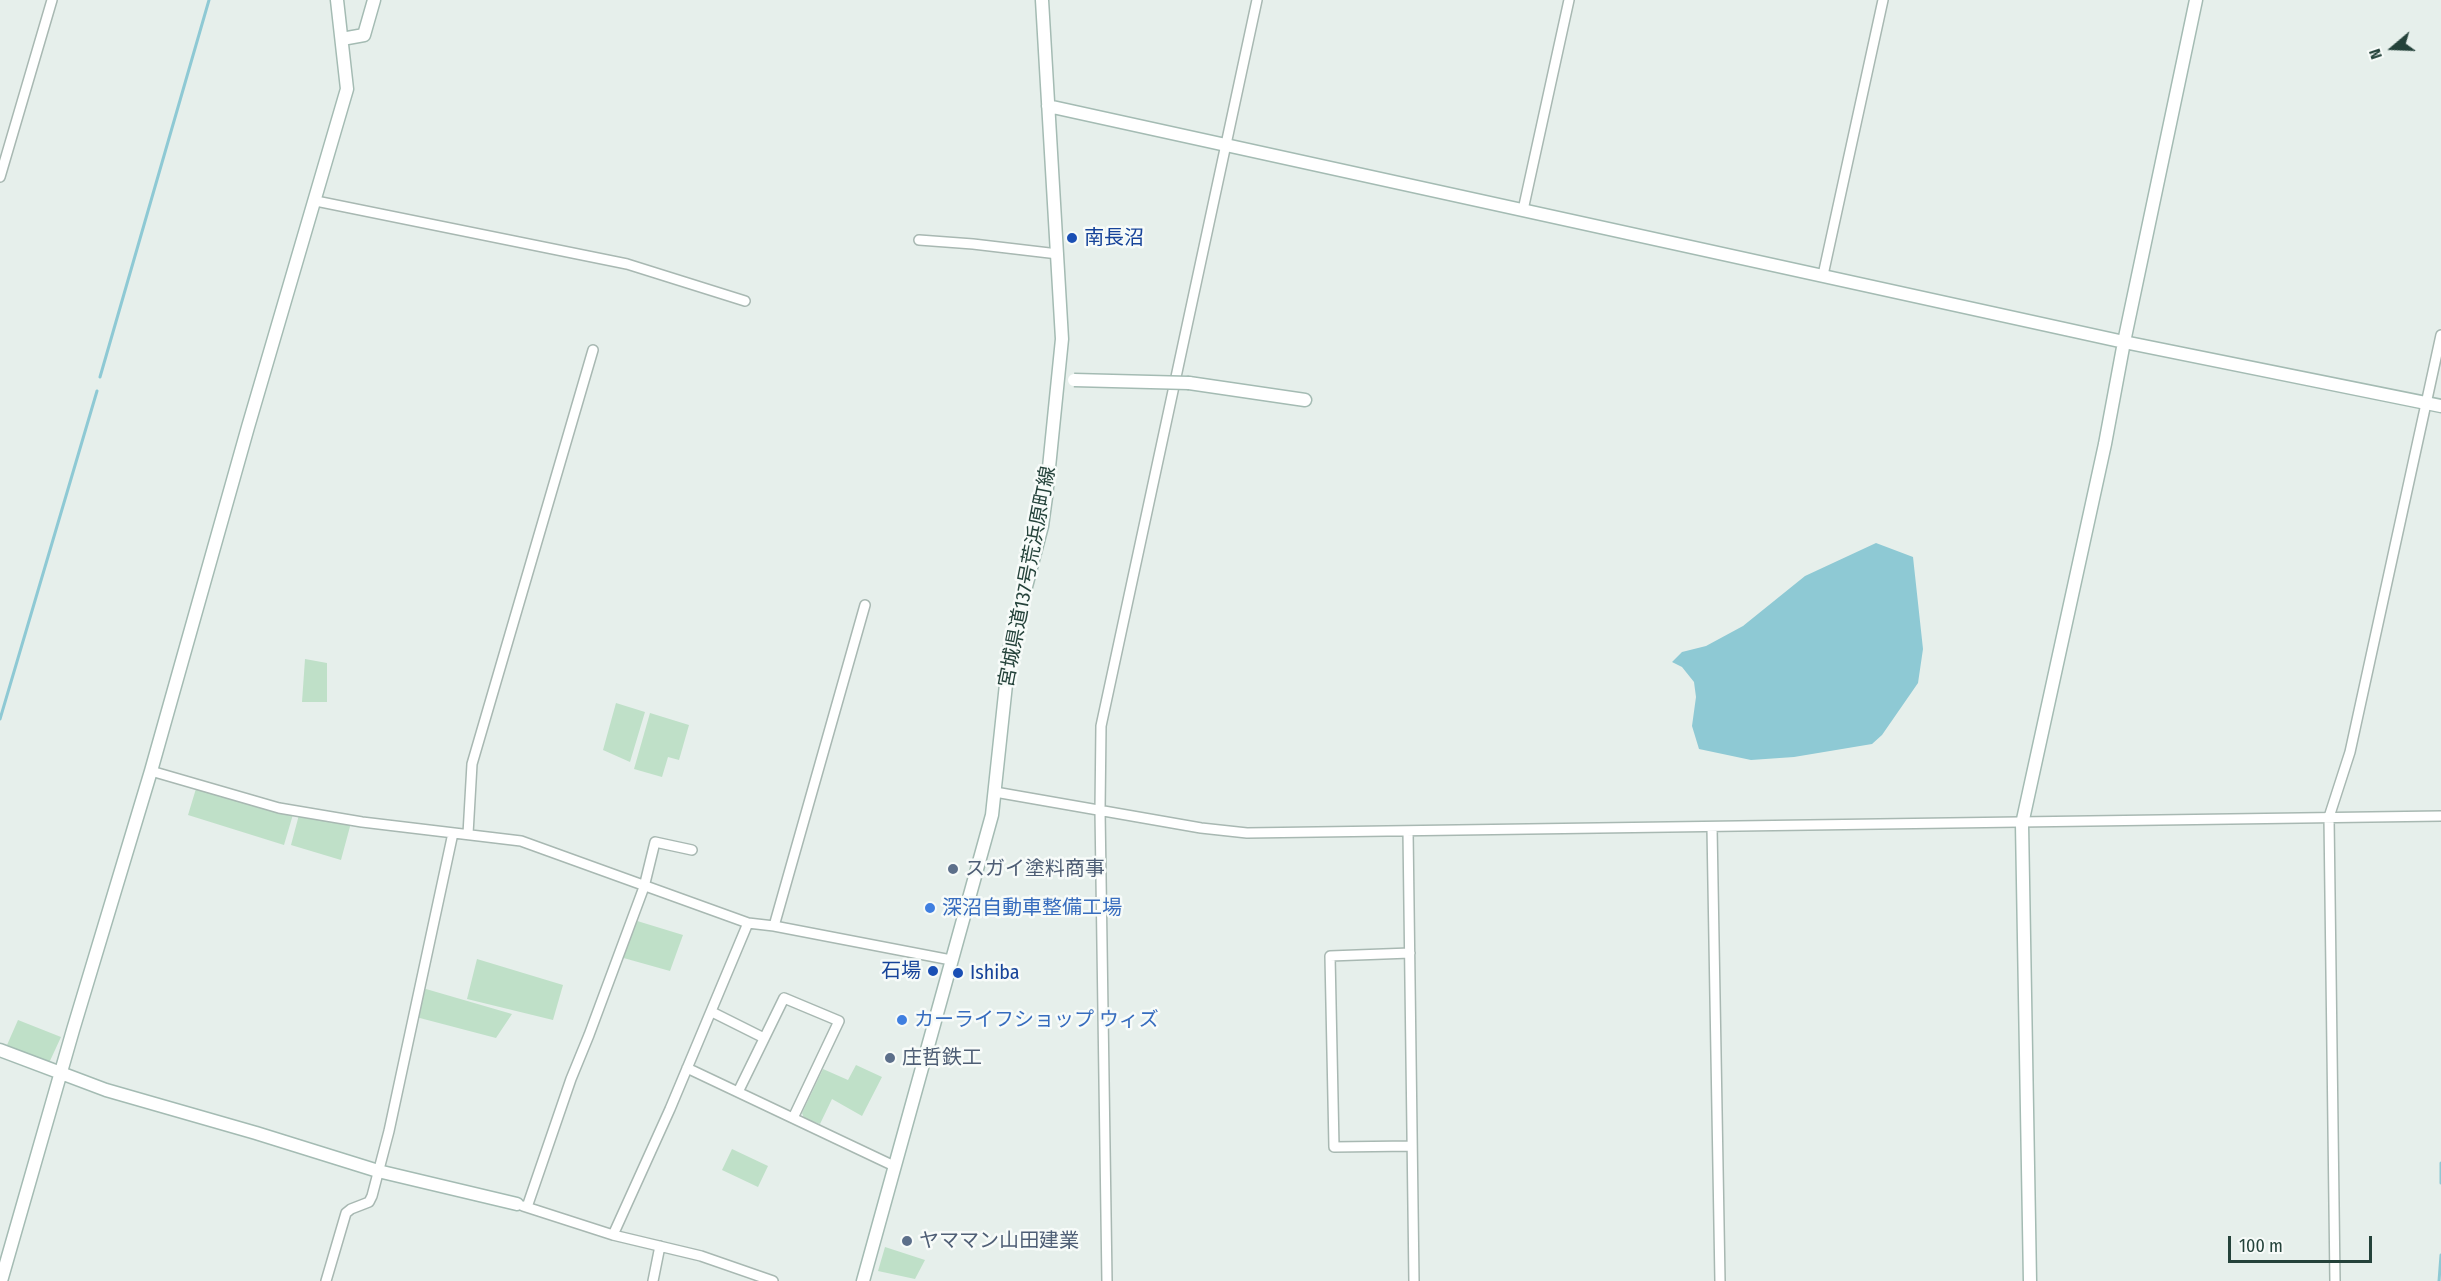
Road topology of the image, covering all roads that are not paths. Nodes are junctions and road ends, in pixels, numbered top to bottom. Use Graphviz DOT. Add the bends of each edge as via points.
graph roads {
  1 [pos="52,0"];
  2 [pos="337,0"];
  3 [pos="374,0"];
  4 [pos="1042,0"];
  5 [pos="1257,0"];
  6 [pos="1569,0"];
  7 [pos="1883,0"];
  8 [pos="2196,0"];
  9 [pos="342,39"];
  10 [pos="1048,106"];
  11 [pos="1226,145"];
  12 [pos="0,177"];
  13 [pos="316,201"];
  14 [pos="1523,210"];
  15 [pos="919,240"];
  16 [pos="1058,254"];
  17 [pos="1822,276"];
  18 [pos="745,301"];
  19 [pos="2441,335"];
  20 [pos="2124,342"];
  21 [pos="592,350"];
  22 [pos="1059,380"];
  23 [pos="1305,400"];
  24 [pos="2427,403"];
  25 [pos="2441,406"];
  26 [pos="865,605"];
  27 [pos="151,771"];
  28 [pos="995,792"];
  29 [pos="1100,810"];
  30 [pos="2441,816"];
  31 [pos="2328,817"];
  32 [pos="2022,824"];
  33 [pos="1712,827"];
  34 [pos="1408,831"];
  35 [pos="453,833"];
  36 [pos="468,834"];
  37 [pos="692,850"];
  38 [pos="644,887"];
  39 [pos="748,923"];
  40 [pos="774,926"];
  41 [pos="1410,953"];
  42 [pos="951,960"];
  43 [pos="712,1012"];
  44 [pos="764,1038"];
  45 [pos="0,1050"];
  46 [pos="687,1068"];
  47 [pos="61,1074"];
  48 [pos="738,1092"];
  49 [pos="793,1118"];
  50 [pos="1412,1146"];
  51 [pos="894,1166"];
  52 [pos="378,1171"];
  53 [pos="522,1206"];
  54 [pos="613,1235"];
  55 [pos="660,1246"];
  56 [pos="1,1281"];
  57 [pos="326,1281"];
  58 [pos="653,1281"];
  59 [pos="773,1281"];
  60 [pos="863,1281"];
  61 [pos="1107,1281"];
  62 [pos="1414,1281"];
  63 [pos="1720,1281"];
  64 [pos="2030,1281"];
  65 [pos="2335,1281"];
  1 -- 12 [label="street"];
  2 -- 9 [label="street"];
  3 -- 9 [label="street" via="364,35"];
  4 -- 10 [label="street, 宮城県道137号荒浜原町線"];
  5 -- 11 [label="street"];
  6 -- 14 [label="street"];
  7 -- 17 [label="street"];
  8 -- 20 [label="street"];
  9 -- 13 [label="street" via="347,89"];
  10 -- 11 [label="street"];
  10 -- 16 [label="street, 宮城県道137号荒浜原町線"];
  11 -- 14 [label="street"];
  11 -- 29 [label="street" via="1101,726"];
  13 -- 18 [label="street" via="627,264"];
  13 -- 27 [label="street"];
  14 -- 17 [label="street"];
  15 -- 16 [label="street"];
  16 -- 22 [label="street, 宮城県道137号荒浜原町線" via="1062,339"];
  17 -- 20 [label="street"];
  19 -- 24 [label="street"];
  20 -- 24 [label="street"];
  20 -- 32 [label="street"];
  21 -- 36 [label="street" via="472,764"];
  22 -- 23 [label="street, bridge" via="1189,383"];
  22 -- 28 [label="street, 宮城県道137号荒浜原町線" via="1042,526 1010,647"];
  24 -- 25 [label="street"];
  24 -- 31 [label="street" via="2350,752"];
  26 -- 40 [label="street"];
  27 -- 35 [label="street" via="279,808"];
  27 -- 47 [label="street"];
  28 -- 29 [label="street"];
  28 -- 42 [label="street, 宮城県道137号荒浜原町線"];
  29 -- 34 [label="street" via="1247,833"];
  29 -- 61 [label="street"];
  30 -- 31 [label="street"];
  31 -- 32 [label="street"];
  31 -- 65 [label="street"];
  32 -- 33 [label="street"];
  32 -- 64 [label="street"];
  33 -- 34 [label="street"];
  33 -- 63 [label="street"];
  34 -- 41 [label="street"];
  35 -- 36 [label="street"];
  35 -- 52 [label="street"];
  36 -- 38 [label="street" via="503,837 540,847"];
  37 -- 38 [label="street" via="655,842"];
  38 -- 39 [label="street"];
  38 -- 53 [label="street"];
  39 -- 40 [label="street"];
  39 -- 43 [label="street"];
  40 -- 42 [label="street"];
  41 -- 50 [label="street"];
  41 -- 50 [label="street" via="1330,956 1334,1147"];
  42 -- 51 [label="street, 宮城県道137号荒浜原町線"];
  43 -- 44 [label="street"];
  43 -- 46 [label="street"];
  44 -- 48 [label="street"];
  44 -- 49 [label="street" via="784,998 839,1021"];
  45 -- 47 [label="street"];
  46 -- 48 [label="street"];
  46 -- 54 [label="street"];
  47 -- 52 [label="street"];
  47 -- 56 [label="street"];
  48 -- 49 [label="street"];
  49 -- 51 [label="street"];
  50 -- 62 [label="street"];
  51 -- 60 [label="street, 宮城県道137号荒浜原町線"];
  52 -- 53 [label="street"];
  52 -- 57 [label="street" via="369,1202 346,1213"];
  53 -- 54 [label="street"];
  54 -- 55 [label="street"];
  55 -- 58 [label="street"];
  55 -- 59 [label="street"];
}
